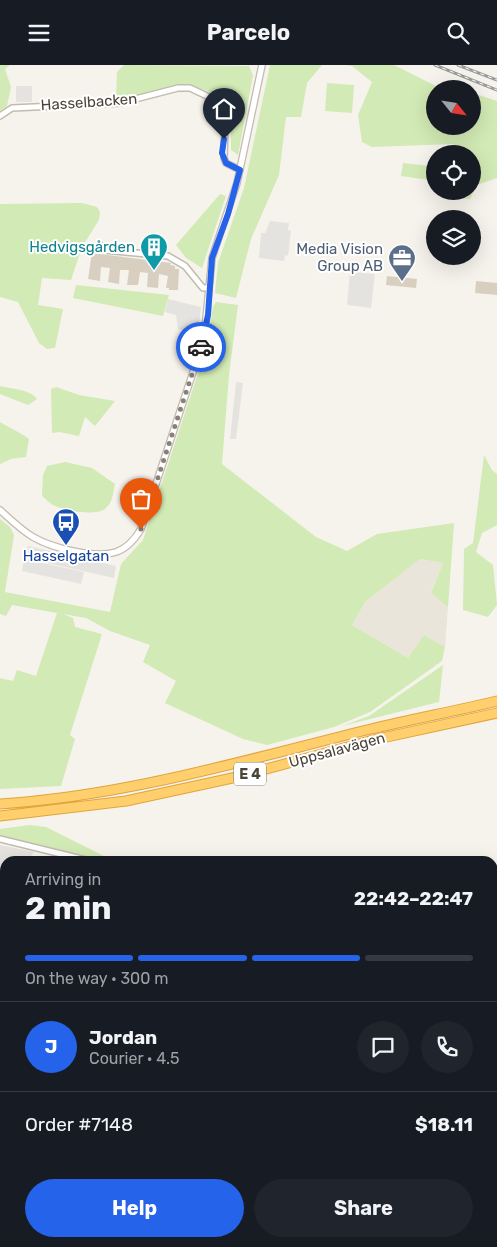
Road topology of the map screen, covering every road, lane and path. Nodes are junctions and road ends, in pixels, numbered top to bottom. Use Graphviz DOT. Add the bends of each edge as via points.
graph roads {
  1 [pos="261,65"];
  2 [pos="0,116"];
  3 [pos="240,170"];
  4 [pos="100,245"];
  5 [pos="209,289"];
  6 [pos="0,511"];
  7 [pos="497,701"];
  8 [pos="497,713"];
  9 [pos="0,804"];
  10 [pos="0,816"];
  11 [pos="0,839"];
  12 [pos="70,856"];
  1 -- 3 [label="street"];
  2 -- 3 [label="street, Hasselbacken" via="12,108 120,103 190,88 216,104 225,125 224,158 226,163"];
  3 -- 5 [label="street" via="212,258"];
  4 -- 5 [label="street" via="104,250 168,256 185,266 203,288"];
  5 -- 6 [label="street" via="204,339 141,529 131,543 106,554 64,548 34,538"];
  7 -- 9 [label="highway, Uppsalavägen / E 4" via="122,790"];
  8 -- 10 [label="highway, Uppsalavägen / E 4" via="126,801"];
  11 -- 12 [label="street"];
}
